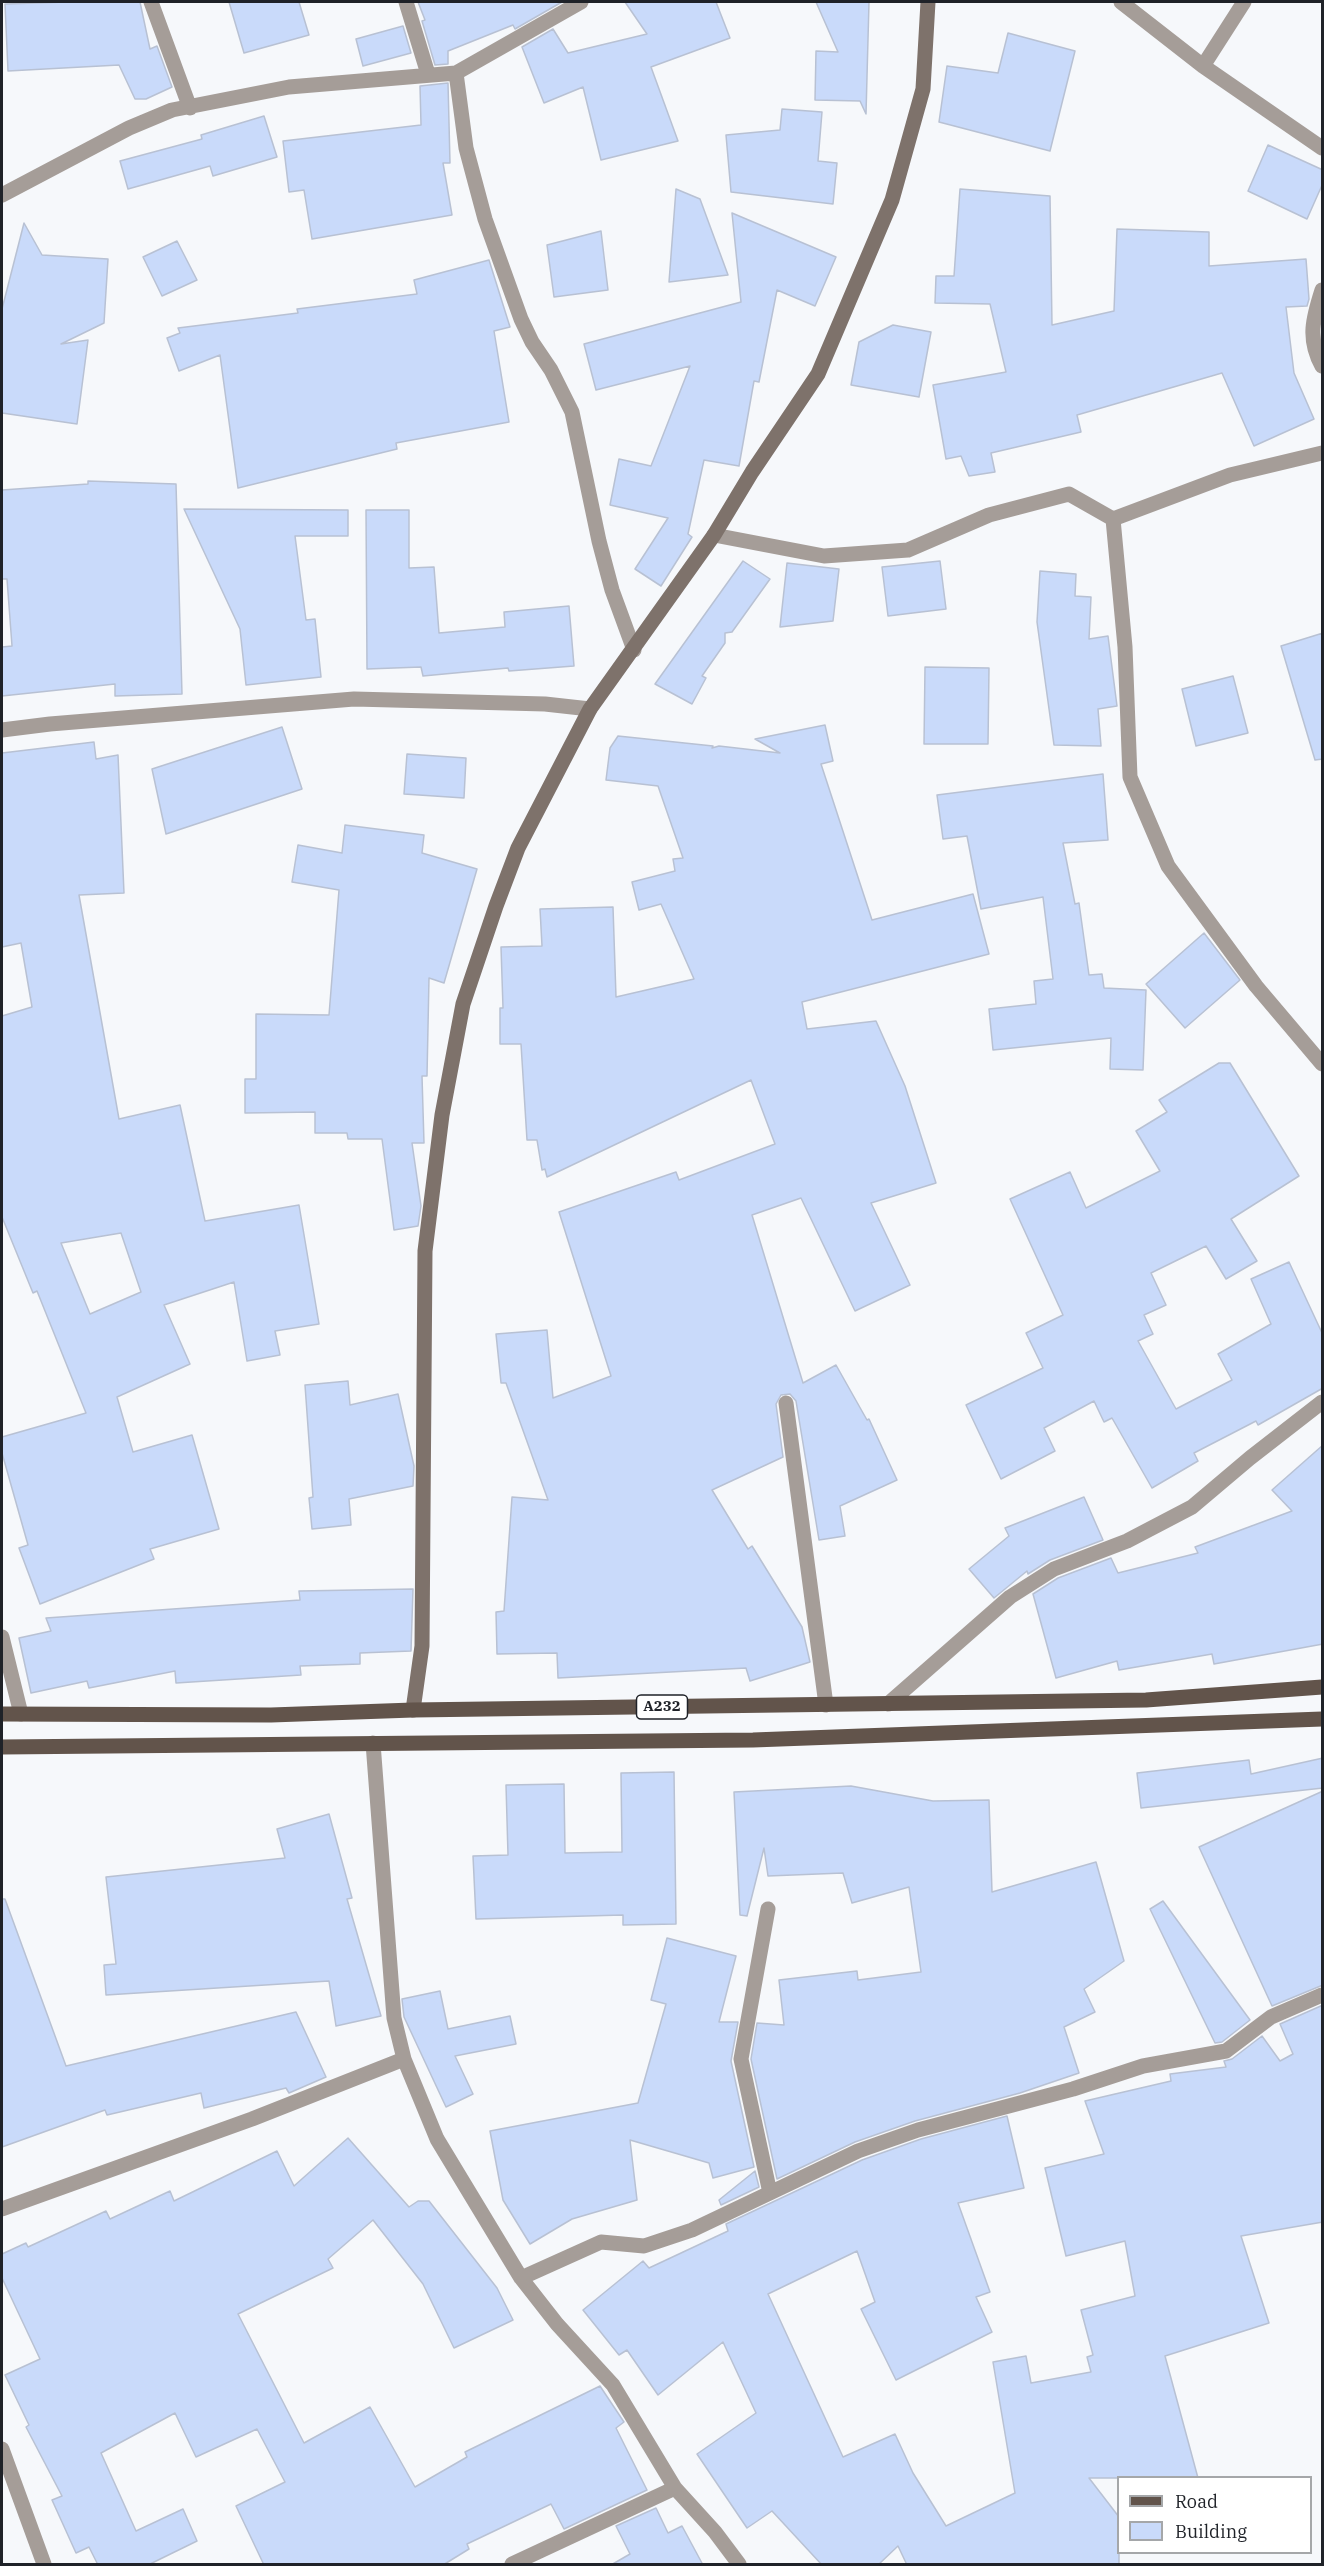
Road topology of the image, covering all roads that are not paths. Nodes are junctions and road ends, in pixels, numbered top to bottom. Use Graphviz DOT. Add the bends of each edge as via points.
graph roads {
  1 [pos="151,2"];
  2 [pos="405,2"];
  3 [pos="581,2"];
  4 [pos="928,2"];
  5 [pos="1120,2"];
  6 [pos="1244,2"];
  7 [pos="1203,66"];
  8 [pos="456,73"];
  9 [pos="428,74"];
  10 [pos="190,108"];
  11 [pos="1323,148"];
  12 [pos="2,195"];
  13 [pos="1323,290"];
  14 [pos="1323,366"];
  15 [pos="1323,453"];
  16 [pos="1113,519"];
  17 [pos="714,535"];
  18 [pos="634,650"];
  19 [pos="590,709"];
  20 [pos="2,730"];
  21 [pos="1323,1064"];
  22 [pos="1323,1402"];
  23 [pos="786,1403"];
  24 [pos="2,1637"];
  25 [pos="1323,1687"];
  26 [pos="888,1704"];
  27 [pos="826,1705"];
  28 [pos="413,1710"];
  29 [pos="2,1714"];
  30 [pos="21,1714"];
  31 [pos="1323,1719"];
  32 [pos="373,1743"];
  33 [pos="2,1748"];
  34 [pos="768,1909"];
  35 [pos="1323,1995"];
  36 [pos="404,2059"];
  37 [pos="770,2193"];
  38 [pos="2,2209"];
  39 [pos="521,2278"];
  40 [pos="2,2449"];
  41 [pos="675,2488"];
  42 [pos="44,2565"];
  43 [pos="512,2565"];
  44 [pos="739,2565"];
  1 -- 10 [label="street"];
  2 -- 9 [label="street"];
  3 -- 8 [label="street"];
  4 -- 17 [label="street" via="923,89 892,200 818,374"];
  5 -- 7 [label="street"];
  6 -- 7 [label="street"];
  7 -- 11 [label="street"];
  8 -- 9 [label="street"];
  8 -- 18 [label="street" via="466,148 485,219 521,319 572,412 604,560"];
  9 -- 10 [label="street" via="289,87"];
  10 -- 12 [label="street" via="172,110 129,128"];
  13 -- 14 [label="street" via="1312,319 1315,352"];
  15 -- 16 [label="street" via="1230,474"];
  16 -- 17 [label="street" via="1069,494 989,515 908,550 824,556"];
  16 -- 21 [label="street" via="1125,647 1131,777 1168,866 1256,986"];
  17 -- 18 [label="street"];
  18 -- 19 [label="street"];
  19 -- 20 [label="street" via="545,704 354,699"];
  19 -- 28 [label="street" via="518,848 496,906 463,1004 442,1115 425,1251 422,1646"];
  22 -- 26 [label="street" via="1192,1507 1127,1541 1054,1569 1010,1597"];
  23 -- 27 [label="street"];
  24 -- 30 [label="street"];
  25 -- 26 [label="main road, A232" via="1146,1700"];
  26 -- 27 [label="main road, A232"];
  27 -- 28 [label="main road, A232"];
  28 -- 30 [label="main road, A232" via="271,1715"];
  29 -- 30 [label="main road, A232"];
  31 -- 32 [label="main road, A232" via="820,1738"];
  32 -- 33 [label="main road, A232"];
  32 -- 36 [label="street" via="394,2018"];
  34 -- 37 [label="street" via="741,2059"];
  35 -- 37 [label="street" via="1271,2017 1226,2051 1143,2066 918,2130 858,2151"];
  36 -- 38 [label="street" via="252,2119"];
  36 -- 39 [label="street" via="437,2139"];
  37 -- 39 [label="street" via="693,2230 644,2246 601,2242"];
  39 -- 41 [label="street" via="613,2385"];
  40 -- 42 [label="street"];
  41 -- 43 [label="street"];
  41 -- 44 [label="street"];
}
